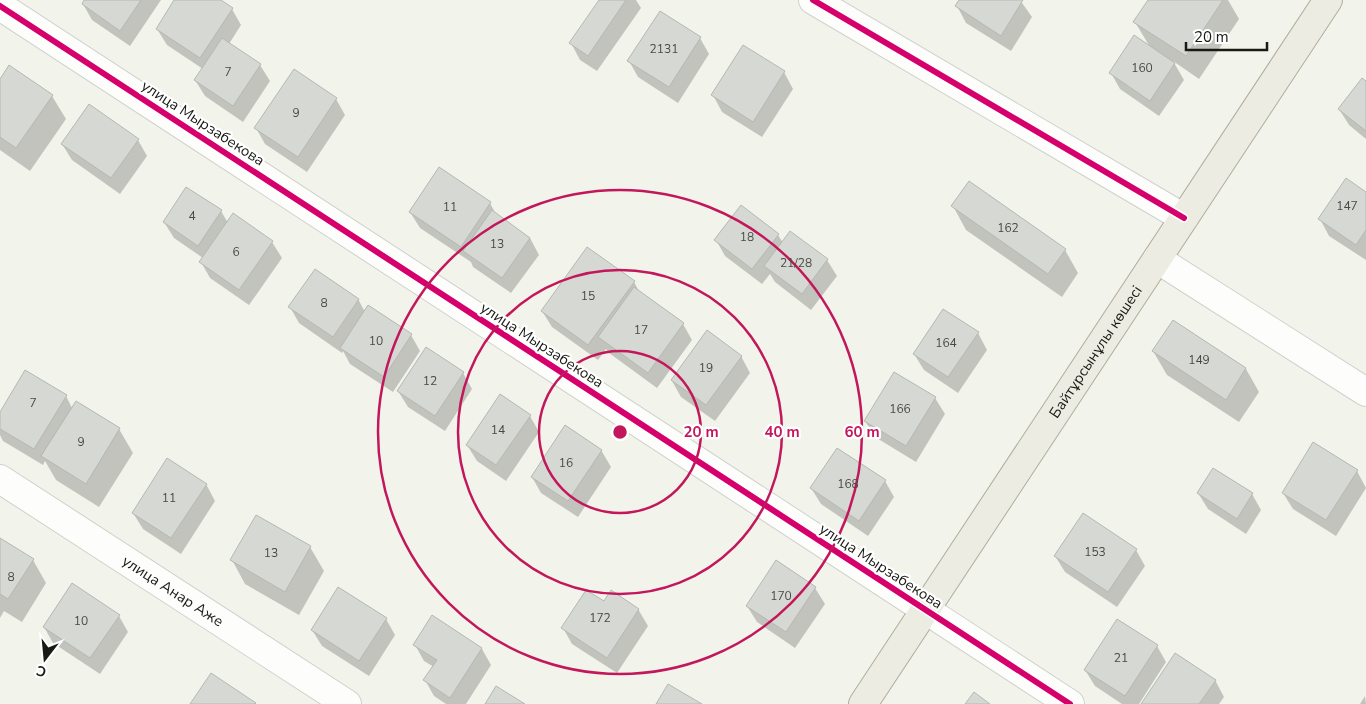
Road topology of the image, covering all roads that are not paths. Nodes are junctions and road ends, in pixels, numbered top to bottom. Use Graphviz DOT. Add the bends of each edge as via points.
graph roads {
  1 [pos="812,0"];
  2 [pos="1328,0"];
  3 [pos="0,6"];
  4 [pos="1184,218"];
  5 [pos="1157,259"];
  6 [pos="1366,392"];
  7 [pos="0,479"];
  8 [pos="925,610"];
  9 [pos="347,704"];
  10 [pos="863,704"];
  11 [pos="1070,704"];
  1 -- 4 [label="street"];
  2 -- 4 [label="main road, Байтұрсынұлы көшесі"];
  3 -- 8 [label="street, улица Мырзабекова"];
  4 -- 5 [label="main road, Байтұрсынұлы көшесі"];
  5 -- 6 [label="street"];
  5 -- 8 [label="main road, Байтұрсынұлы көшесі"];
  7 -- 9 [label="street, улица Анар Аже"];
  8 -- 10 [label="main road, Байтұрсынұлы көшесі"];
  8 -- 11 [label="street, улица Мырзабекова"];
}
